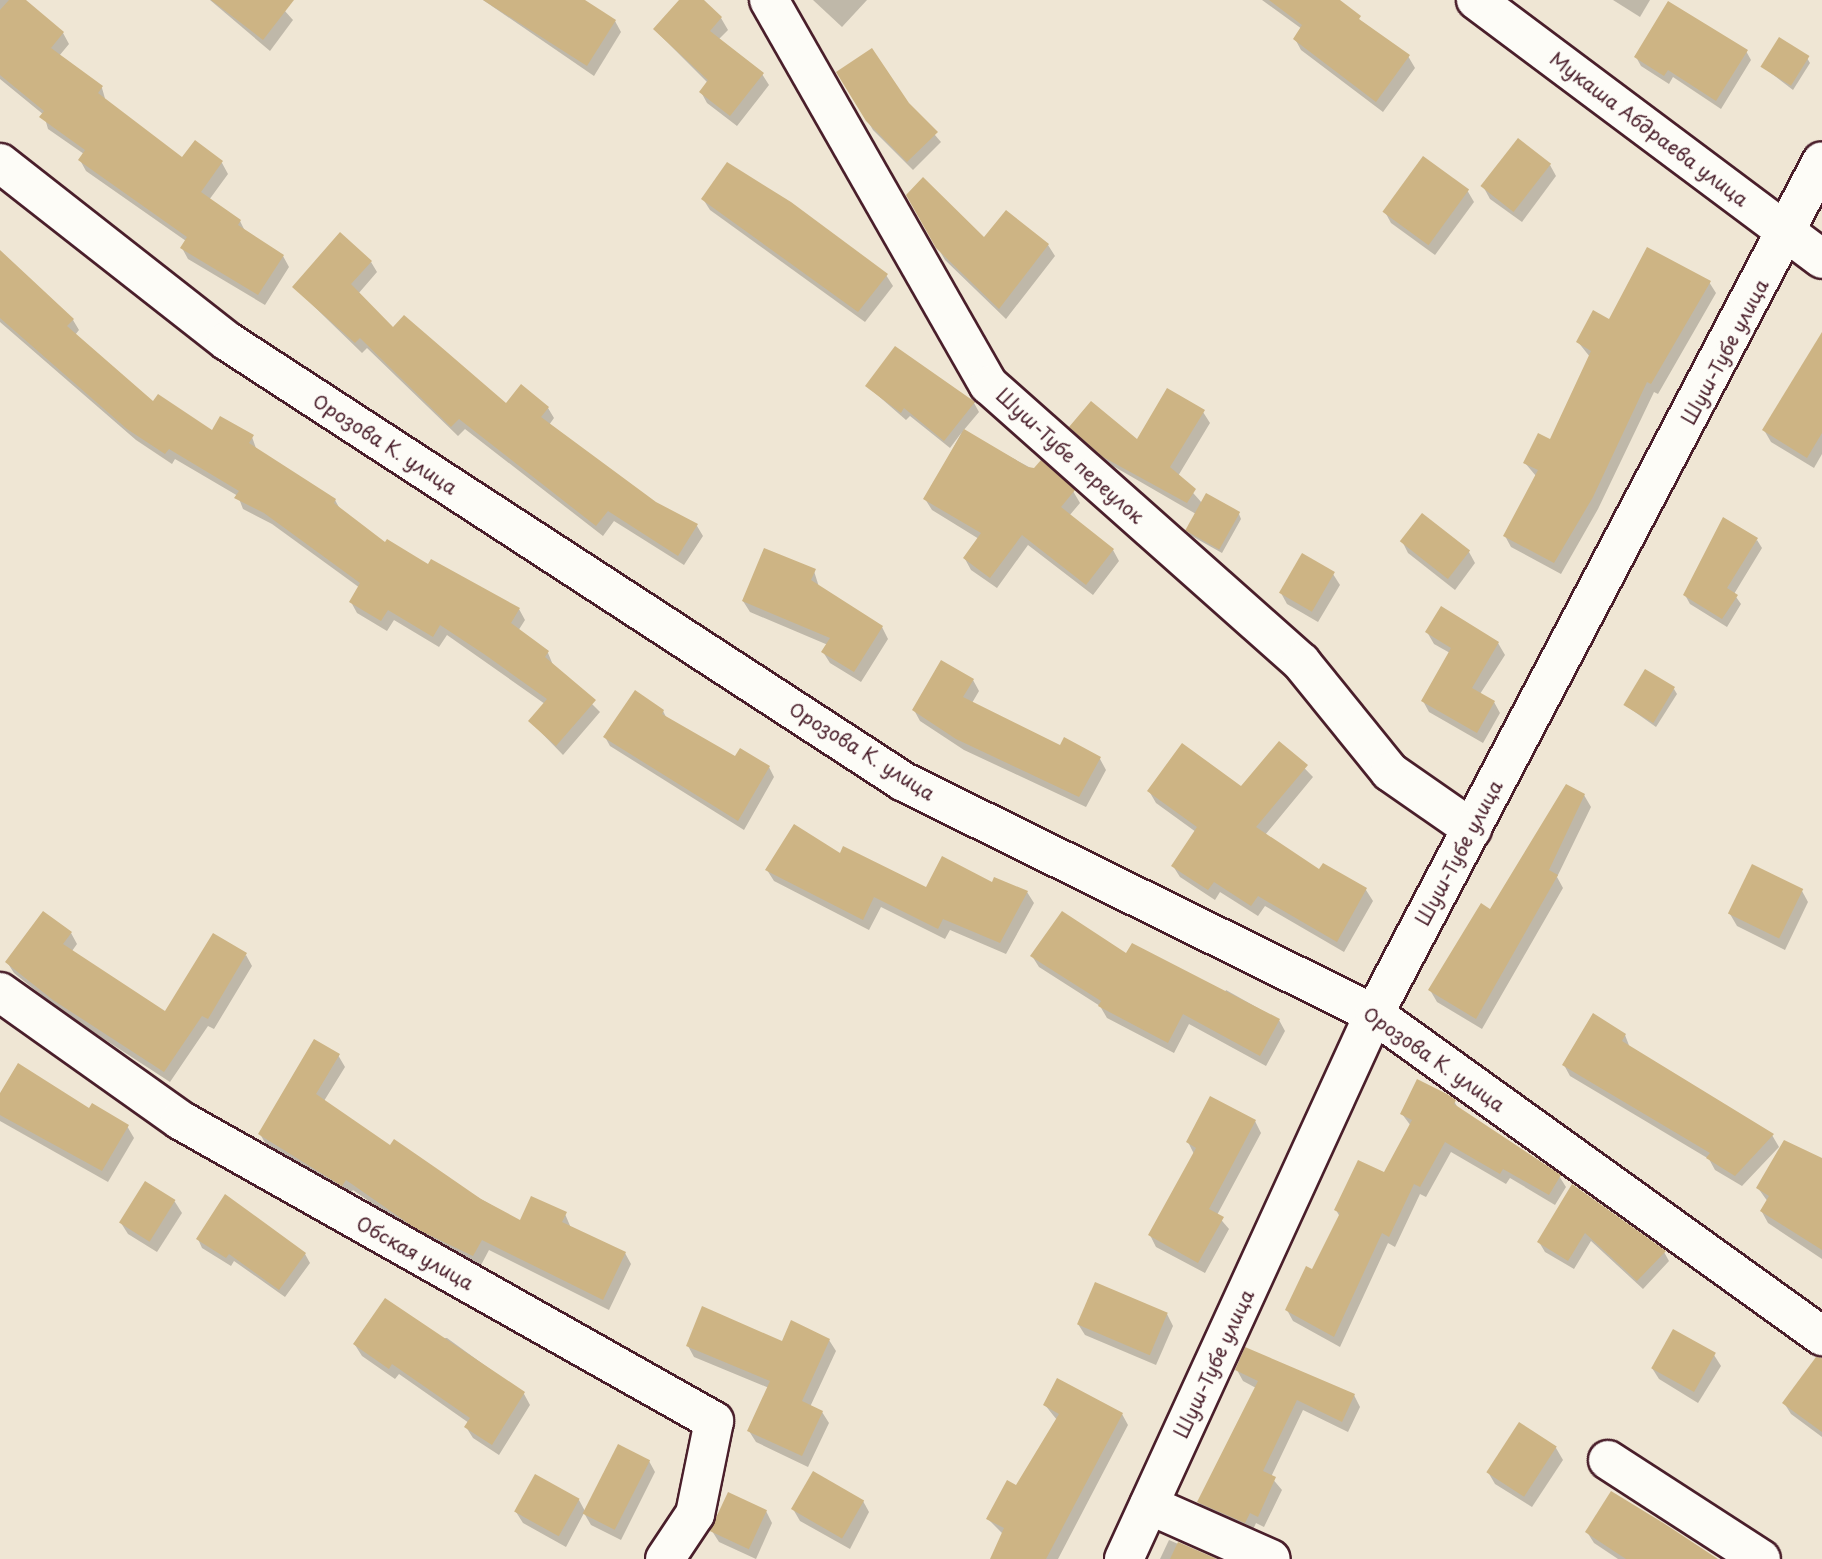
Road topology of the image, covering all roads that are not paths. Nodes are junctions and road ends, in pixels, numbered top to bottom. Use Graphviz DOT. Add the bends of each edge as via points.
graph roads {
  1 [pos="769,0"];
  2 [pos="1476,0"];
  3 [pos="1822,161"];
  4 [pos="0,163"];
  5 [pos="1788,233"];
  6 [pos="1822,259"];
  7 [pos="1472,829"];
  8 [pos="0,992"];
  9 [pos="1374,1014"];
  10 [pos="1822,1336"];
  11 [pos="1608,1461"];
  12 [pos="1149,1505"];
  13 [pos="665,1559"];
  14 [pos="1124,1559"];
  15 [pos="1271,1559"];
  16 [pos="1761,1559"];
  1 -- 7 [label="street, Шуш-Тубе переулок" via="989,385 1301,662 1390,772"];
  2 -- 5 [label="street, Мукаша Абдраева улица"];
  3 -- 5 [label="street, Шуш-Тубе улица"];
  4 -- 9 [label="street, Орозова К. улица" via="227,341 904,782"];
  5 -- 6 [label="street, Мукаша Абдраева улица"];
  5 -- 7 [label="street, Шуш-Тубе улица"];
  7 -- 9 [label="street, Шуш-Тубе улица"];
  8 -- 13 [label="street, Обская улица" via="180,1120 714,1421 695,1514"];
  9 -- 10 [label="street, Орозова К. улица"];
  9 -- 12 [label="street, Шуш-Тубе улица"];
  11 -- 16 [label="street"];
  12 -- 14 [label="street, Шуш-Тубе улица"];
  12 -- 15 [label="street"];
}
